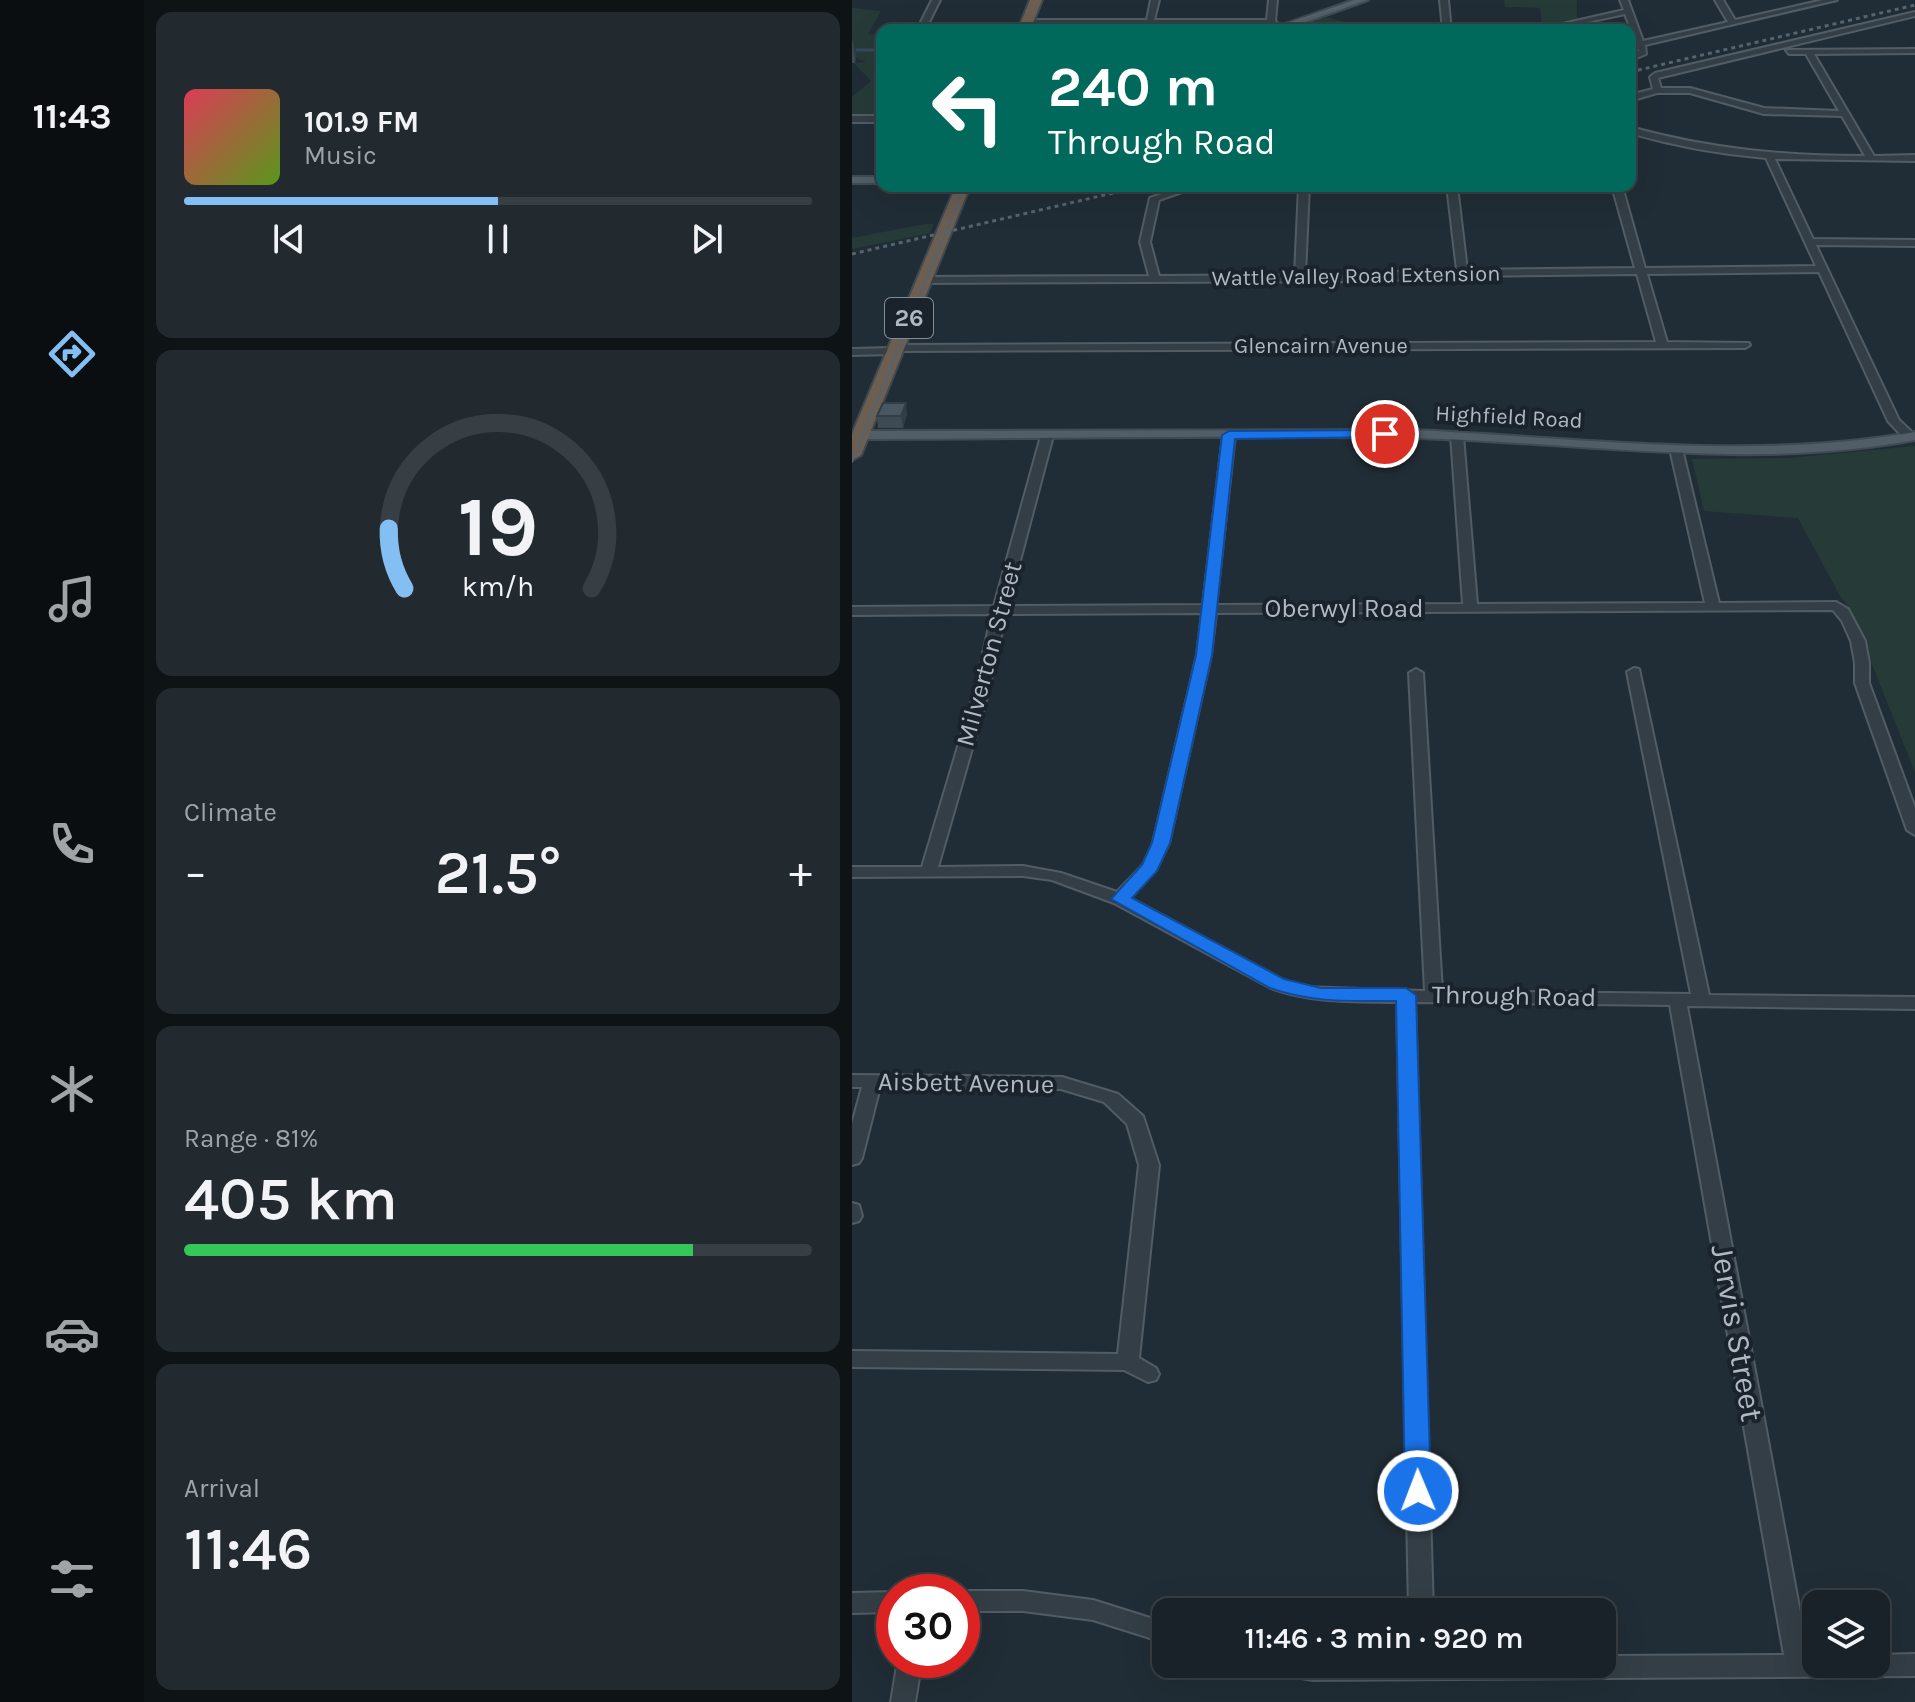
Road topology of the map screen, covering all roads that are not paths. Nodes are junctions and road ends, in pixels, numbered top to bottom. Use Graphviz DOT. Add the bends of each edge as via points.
graph roads {
  1 [pos="936,0"];
  2 [pos="1036,0"];
  3 [pos="1155,0"];
  4 [pos="1273,0"];
  5 [pos="1363,0"];
  6 [pos="1444,0"];
  7 [pos="1624,0"];
  8 [pos="1719,0"];
  9 [pos="1833,0"];
  10 [pos="1820,1"];
  11 [pos="1628,11"];
  12 [pos="1915,14"];
  13 [pos="1150,22"];
  14 [pos="1733,23"];
  15 [pos="924,24"];
  16 [pos="1027,24"];
  17 [pos="1088,24"];
  18 [pos="1212,24"];
  19 [pos="1275,24"];
  20 [pos="1282,24"];
  21 [pos="1446,24"];
  22 [pos="1568,24"];
  23 [pos="1633,24"];
  24 [pos="1636,32"];
  25 [pos="1640,43"];
  26 [pos="1776,48"];
  27 [pos="1806,51"];
  28 [pos="1915,51"];
  29 [pos="1636,57"];
  30 [pos="1657,90"];
  31 [pos="1636,96"];
  32 [pos="1846,114"];
  33 [pos="852,119"];
  34 [pos="876,119"];
  35 [pos="1636,132"];
  36 [pos="1769,156"];
  37 [pos="1871,158"];
  38 [pos="1915,158"];
  39 [pos="852,180"];
  40 [pos="876,180"];
  41 [pos="961,192"];
  42 [pos="1174,192"];
  43 [pos="1304,192"];
  44 [pos="1453,192"];
  45 [pos="1619,192"];
  46 [pos="1810,243"];
  47 [pos="1915,243"];
  48 [pos="1823,271"];
  49 [pos="1462,273"];
  50 [pos="1643,273"];
  51 [pos="1300,278"];
  52 [pos="1155,279"];
  53 [pos="925,280"];
  54 [pos="1662,345"];
  55 [pos="1745,345"];
  56 [pos="896,350"];
  57 [pos="852,352"];
  58 [pos="860,425"];
  59 [pos="1229,435"];
  60 [pos="1047,436"];
  61 [pos="1457,436"];
  62 [pos="1912,436"];
  63 [pos="1676,449"];
  64 [pos="852,455"];
  65 [pos="1713,606"];
  66 [pos="1470,607"];
  67 [pos="1210,609"];
  68 [pos="1000,610"];
  69 [pos="852,611"];
  70 [pos="1634,672"];
  71 [pos="1416,673"];
  72 [pos="1915,830"];
  73 [pos="929,871"];
  74 [pos="852,872"];
  75 [pos="1120,899"];
  76 [pos="1406,995"];
  77 [pos="1434,995"];
  78 [pos="1677,998"];
  79 [pos="1701,999"];
  80 [pos="1915,1003"];
  81 [pos="852,1081"];
  82 [pos="873,1081"];
  83 [pos="852,1158"];
  84 [pos="852,1359"];
  85 [pos="1128,1362"];
  86 [pos="1148,1374"];
  87 [pos="1421,1598"];
  88 [pos="980,1601"];
  89 [pos="876,1602"];
  90 [pos="852,1603"];
  91 [pos="1152,1629"];
  92 [pos="1915,1665"];
  93 [pos="1616,1667"];
  94 [pos="1798,1667"];
  95 [pos="907,1678"];
  96 [pos="903,1702"];
  1 -- 15 [label="street"];
  2 -- 16 [label="highway"];
  3 -- 13 [label="street"];
  4 -- 19 [label="street"];
  5 -- 20 [label="main road"];
  6 -- 21 [label="street"];
  7 -- 11 [label="street"];
  8 -- 14 [label="street"];
  9 -- 10 [label="street"];
  10 -- 14 [label="street"];
  11 -- 22 [label="street"];
  11 -- 23 [label="street"];
  12 -- 26 [label="street"];
  13 -- 17 [label="street"];
  13 -- 18 [label="street"];
  14 -- 25 [label="street"];
  24 -- 25 [label="street"];
  25 -- 29 [label="street" via="1643,54"];
  26 -- 27 [label="street"];
  26 -- 30 [label="street" via="1658,75"];
  27 -- 28 [label="street"];
  27 -- 32 [label="street"];
  30 -- 31 [label="street"];
  30 -- 32 [label="street" via="1690,91 1764,111"];
  32 -- 37 [label="street"];
  33 -- 34 [label="street"];
  35 -- 36 [label="street"];
  36 -- 37 [label="street"];
  36 -- 46 [label="street"];
  37 -- 38 [label="street"];
  39 -- 40 [label="main road"];
  41 -- 53 [label="highway, 26"];
  42 -- 52 [label="street" via="1155,198 1145,242"];
  43 -- 51 [label="street"];
  44 -- 49 [label="street"];
  45 -- 50 [label="street"];
  46 -- 47 [label="street"];
  46 -- 48 [label="street"];
  48 -- 50 [label="street, Wattle Valley Road Extension"];
  48 -- 62 [label="street" via="1894,421"];
  49 -- 50 [label="street, Wattle Valley Road Extension"];
  49 -- 51 [label="street, Wattle Valley Road Extension"];
  50 -- 54 [label="street"];
  51 -- 52 [label="street, Wattle Valley Road Extension"];
  52 -- 53 [label="street, Wattle Valley Road Extension"];
  53 -- 56 [label="highway, 26"];
  54 -- 55 [label="street, Glencairn Avenue"];
  54 -- 56 [label="street, Glencairn Avenue"];
  56 -- 57 [label="street, Glencairn Avenue"];
  56 -- 58 [label="highway, 26"];
  58 -- 60 [label="main road, Highfield Road"];
  58 -- 64 [label="highway, 26"];
  59 -- 60 [label="main road, Highfield Road"];
  59 -- 61 [label="main road, Highfield Road"];
  59 -- 67 [label="street"];
  60 -- 68 [label="street, Milverton Street"];
  61 -- 63 [label="main road, Highfield Road"];
  61 -- 66 [label="street"];
  62 -- 63 [label="main road, Highfield Road" via="1799,450"];
  63 -- 65 [label="street"];
  65 -- 66 [label="street, Oberwyl Road"];
  65 -- 72 [label="street, Oberwyl Road" via="1836,606 1844,611 1864,660 1862,683"];
  66 -- 67 [label="street, Oberwyl Road"];
  67 -- 68 [label="street, Oberwyl Road"];
  67 -- 75 [label="street" via="1161,843 1150,867"];
  68 -- 69 [label="street, Oberwyl Road"];
  68 -- 73 [label="street, Milverton Street"];
  70 -- 79 [label="street"];
  71 -- 77 [label="street"];
  73 -- 74 [label="street, Through Road"];
  73 -- 75 [label="street, Through Road" via="1023,871 1055,876"];
  75 -- 76 [label="street, Through Road" via="1299,992"];
  76 -- 77 [label="street, Through Road"];
  76 -- 87 [label="street"];
  77 -- 78 [label="street, Through Road"];
  78 -- 79 [label="street, Through Road"];
  78 -- 94 [label="street, Jervis Street"];
  79 -- 80 [label="street, Through Road"];
  81 -- 82 [label="street, Aisbett Avenue"];
  82 -- 83 [label="street"];
  82 -- 85 [label="street, Aisbett Avenue" via="1062,1083 1111,1098 1136,1121 1149,1165"];
  84 -- 85 [label="street"];
  85 -- 86 [label="street"];
  88 -- 91 [label="street" via="1093,1610"];
  89 -- 90 [label="street"];
  92 -- 94 [label="street"];
  93 -- 94 [label="street"];
  95 -- 96 [label="street"];
}
